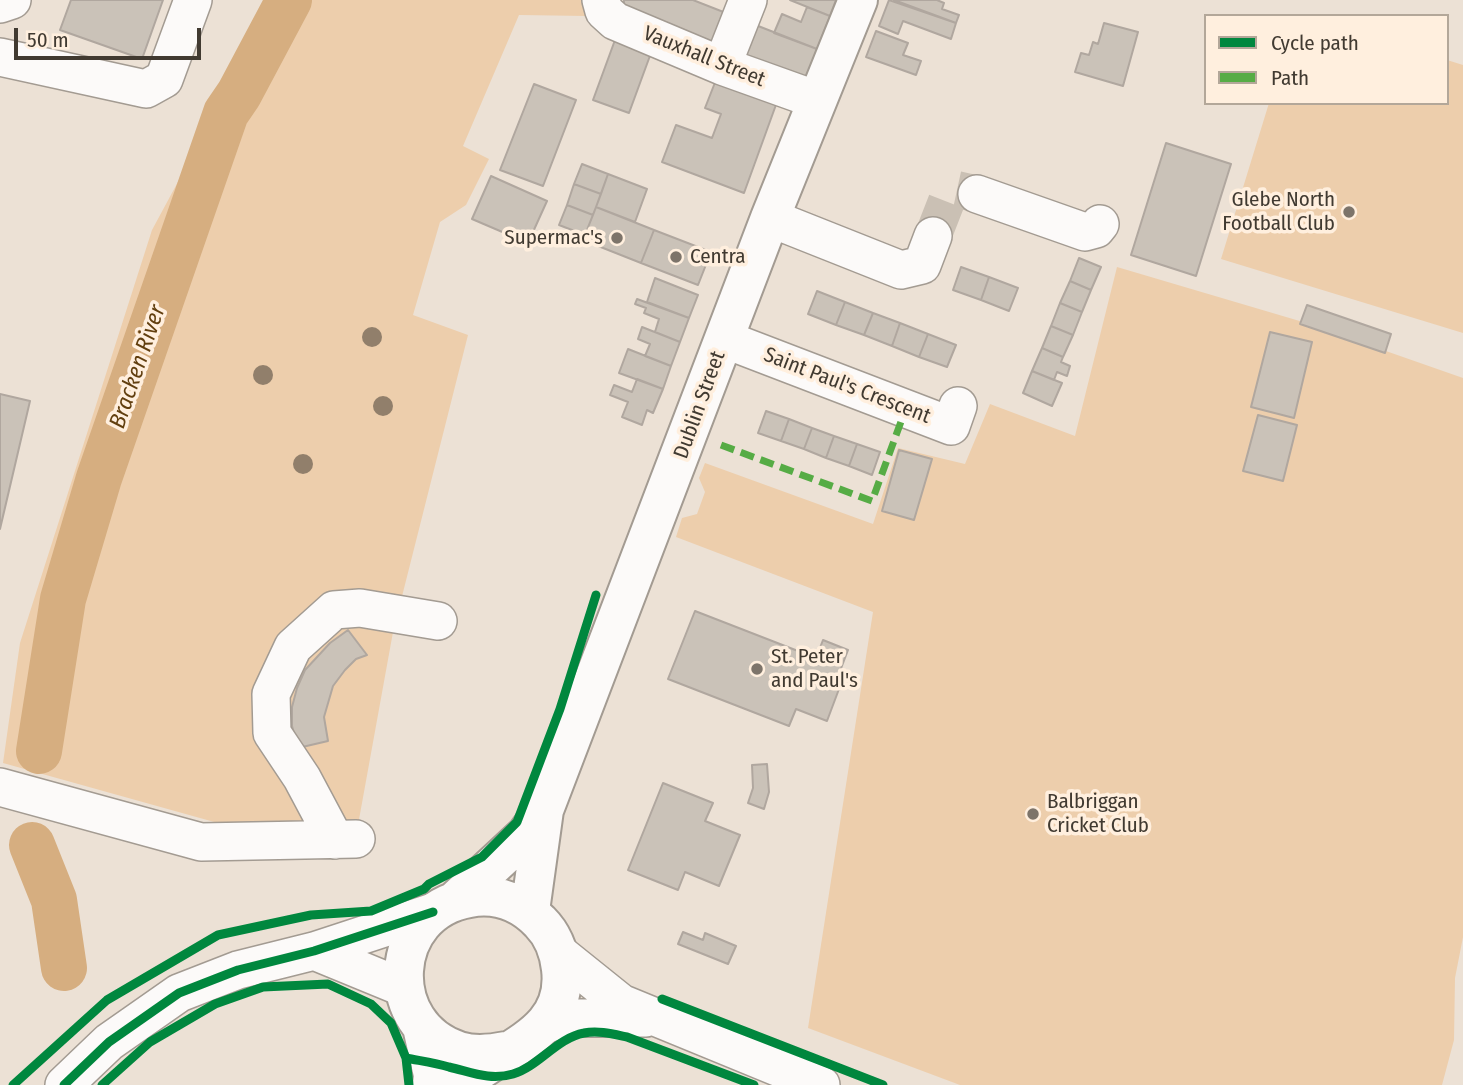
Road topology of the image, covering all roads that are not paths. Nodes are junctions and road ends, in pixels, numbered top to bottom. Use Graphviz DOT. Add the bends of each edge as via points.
graph roads {
  1 [pos="12,0"];
  2 [pos="193,0"];
  3 [pos="601,0"];
  4 [pos="748,0"];
  5 [pos="858,0"];
  6 [pos="0,4"];
  7 [pos="0,57"];
  8 [pos="722,66"];
  9 [pos="817,100"];
  10 [pos="977,194"];
  11 [pos="770,218"];
  12 [pos="1100,224"];
  13 [pos="933,236"];
  14 [pos="724,339"];
  15 [pos="958,406"];
  16 [pos="438,621"];
  17 [pos="0,787"];
  18 [pos="544,810"];
  19 [pos="445,906"];
  20 [pos="530,911"];
  21 [pos="314,951"];
  22 [pos="560,954"];
  23 [pos="404,988"];
  24 [pos="654,1018"];
  25 [pos="545,1026"];
  26 [pos="422,1027"];
  27 [pos="506,1051"];
  28 [pos="64,1085"];
  29 [pos="432,1085"];
  30 [pos="461,1085"];
  31 [pos="821,1085"];
  1 -- 6 [label="street"];
  2 -- 7 [label="street" via="163,79 146,89"];
  3 -- 8 [label="street, Vauxhall Street" via="604,11 615,21"];
  4 -- 8 [label="street"];
  5 -- 9 [label="main road, Dublin Street"];
  8 -- 9 [label="street, Vauxhall Street"];
  9 -- 11 [label="main road, Dublin Street"];
  10 -- 12 [label="street" via="1085,232"];
  11 -- 13 [label="street" via="901,270 922,265"];
  11 -- 14 [label="main road, Dublin Street"];
  14 -- 15 [label="street, Saint Paul's Crescent" via="951,426"];
  14 -- 18 [label="main road, Dublin Street"];
  16 -- 17 [label="street" via="370,609 334,610 293,647 271,694 272,733 348,840 201,842"];
  18 -- 19 [label="main road, Dublin Street" via="526,835"];
  18 -- 20 [label="main road, Dublin Street"];
  19 -- 20 [label="main road" via="481,895 507,899"];
  19 -- 21 [label="street"];
  19 -- 23 [label="main road" via="418,928 408,946"];
  20 -- 22 [label="main road" via="548,930"];
  21 -- 23 [label="street"];
  21 -- 28 [label="street" via="237,970 179,993 109,1042"];
  22 -- 24 [label="street" via="621,1003"];
  22 -- 25 [label="main road" via="557,1004"];
  23 -- 26 [label="main road"];
  24 -- 25 [label="street" via="564,1018"];
  24 -- 31 [label="street"];
  25 -- 27 [label="main road"];
  26 -- 27 [label="main road" via="460,1052 484,1055"];
  26 -- 29 [label="main road"];
  27 -- 30 [label="main road"];
}
